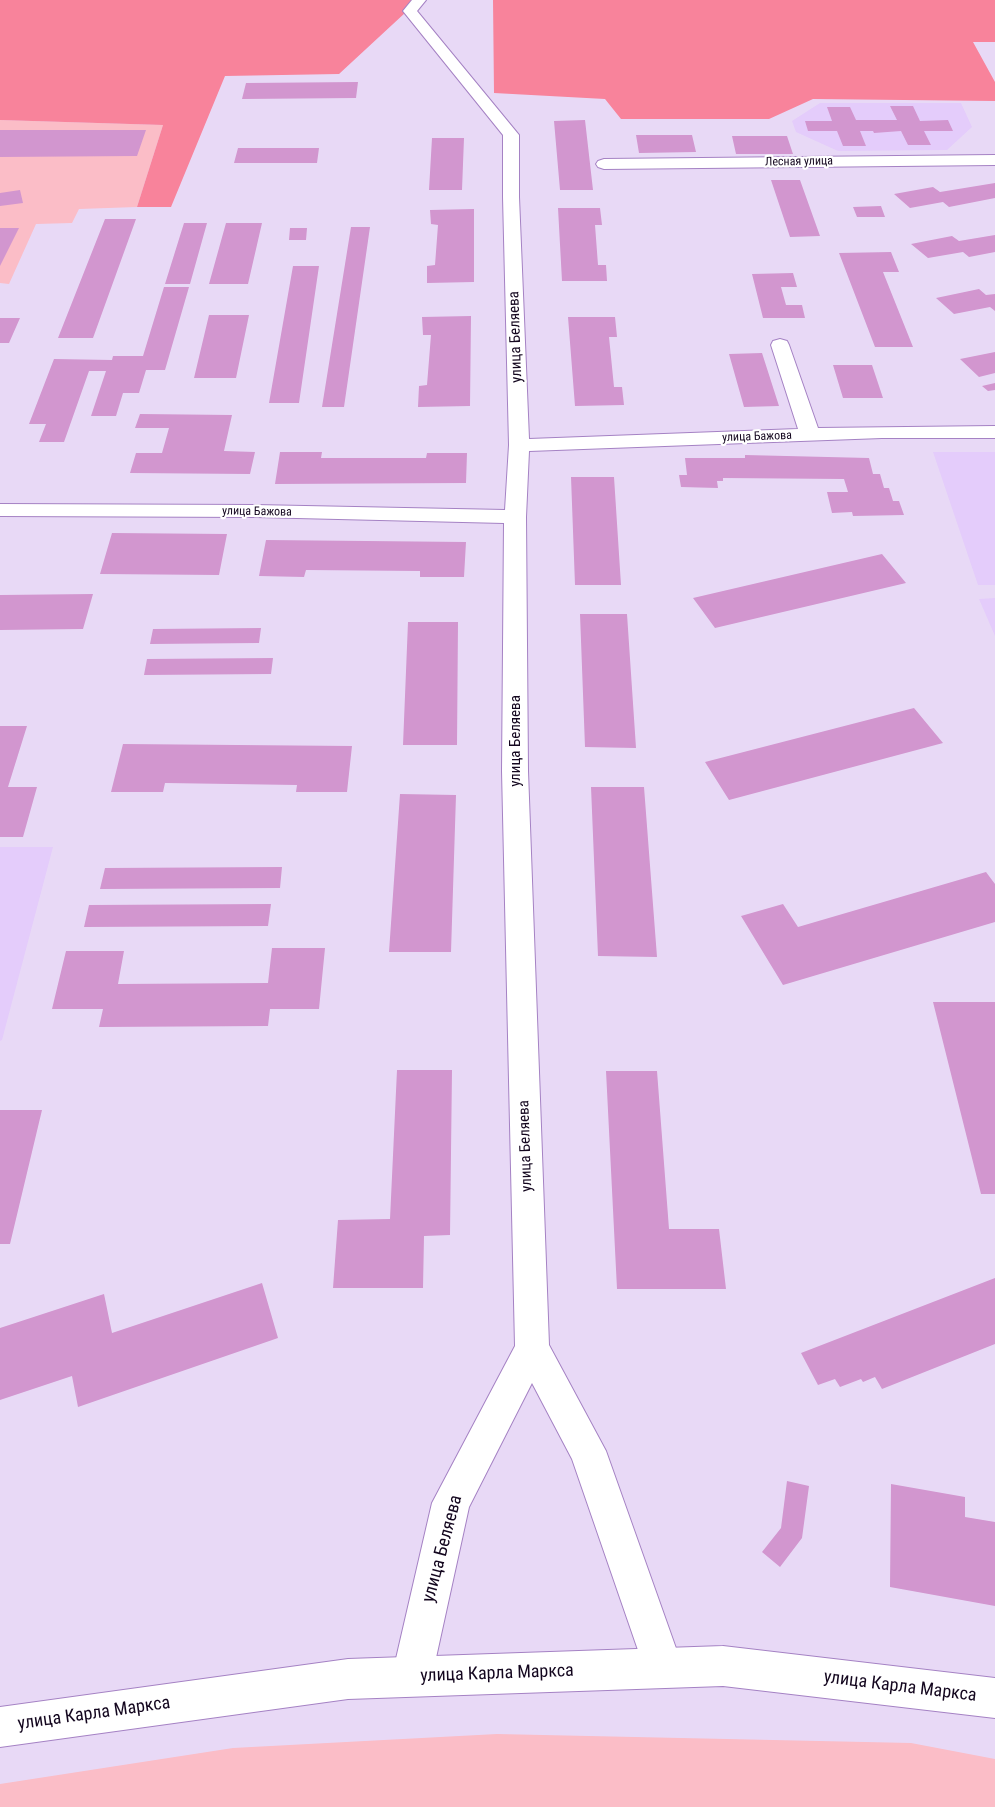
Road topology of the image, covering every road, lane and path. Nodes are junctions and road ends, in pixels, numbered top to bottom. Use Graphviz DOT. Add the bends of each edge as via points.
graph roads {
  1 [pos="419,0"];
  2 [pos="995,160"];
  3 [pos="604,164"];
  4 [pos="780,345"];
  5 [pos="995,432"];
  6 [pos="810,435"];
  7 [pos="519,446"];
  8 [pos="0,510"];
  9 [pos="515,517"];
  10 [pos="532,1348"];
  11 [pos="664,1668"];
  12 [pos="412,1676"];
  13 [pos="995,1698"];
  14 [pos="0,1727"];
  1 -- 7 [label="street, улица Беляева" via="410,11 512,135 510,197"];
  2 -- 3 [label="street, Лесная улица"];
  4 -- 6 [label="street"];
  5 -- 6 [label="street, улица Бажова"];
  6 -- 7 [label="street, улица Бажова"];
  7 -- 9 [label="street, улица Беляева"];
  8 -- 9 [label="street, улица Бажова"];
  9 -- 10 [label="street, улица Беляева" via="515,771"];
  10 -- 11 [label="street, улица Беляева" via="588,1452"];
  10 -- 12 [label="street, улица Беляева" via="451,1503"];
  11 -- 12 [label="street, улица Карла Маркса"];
  11 -- 13 [label="street, улица Карла Маркса" via="723,1666"];
  12 -- 14 [label="street, улица Карла Маркса" via="348,1679"];
}
